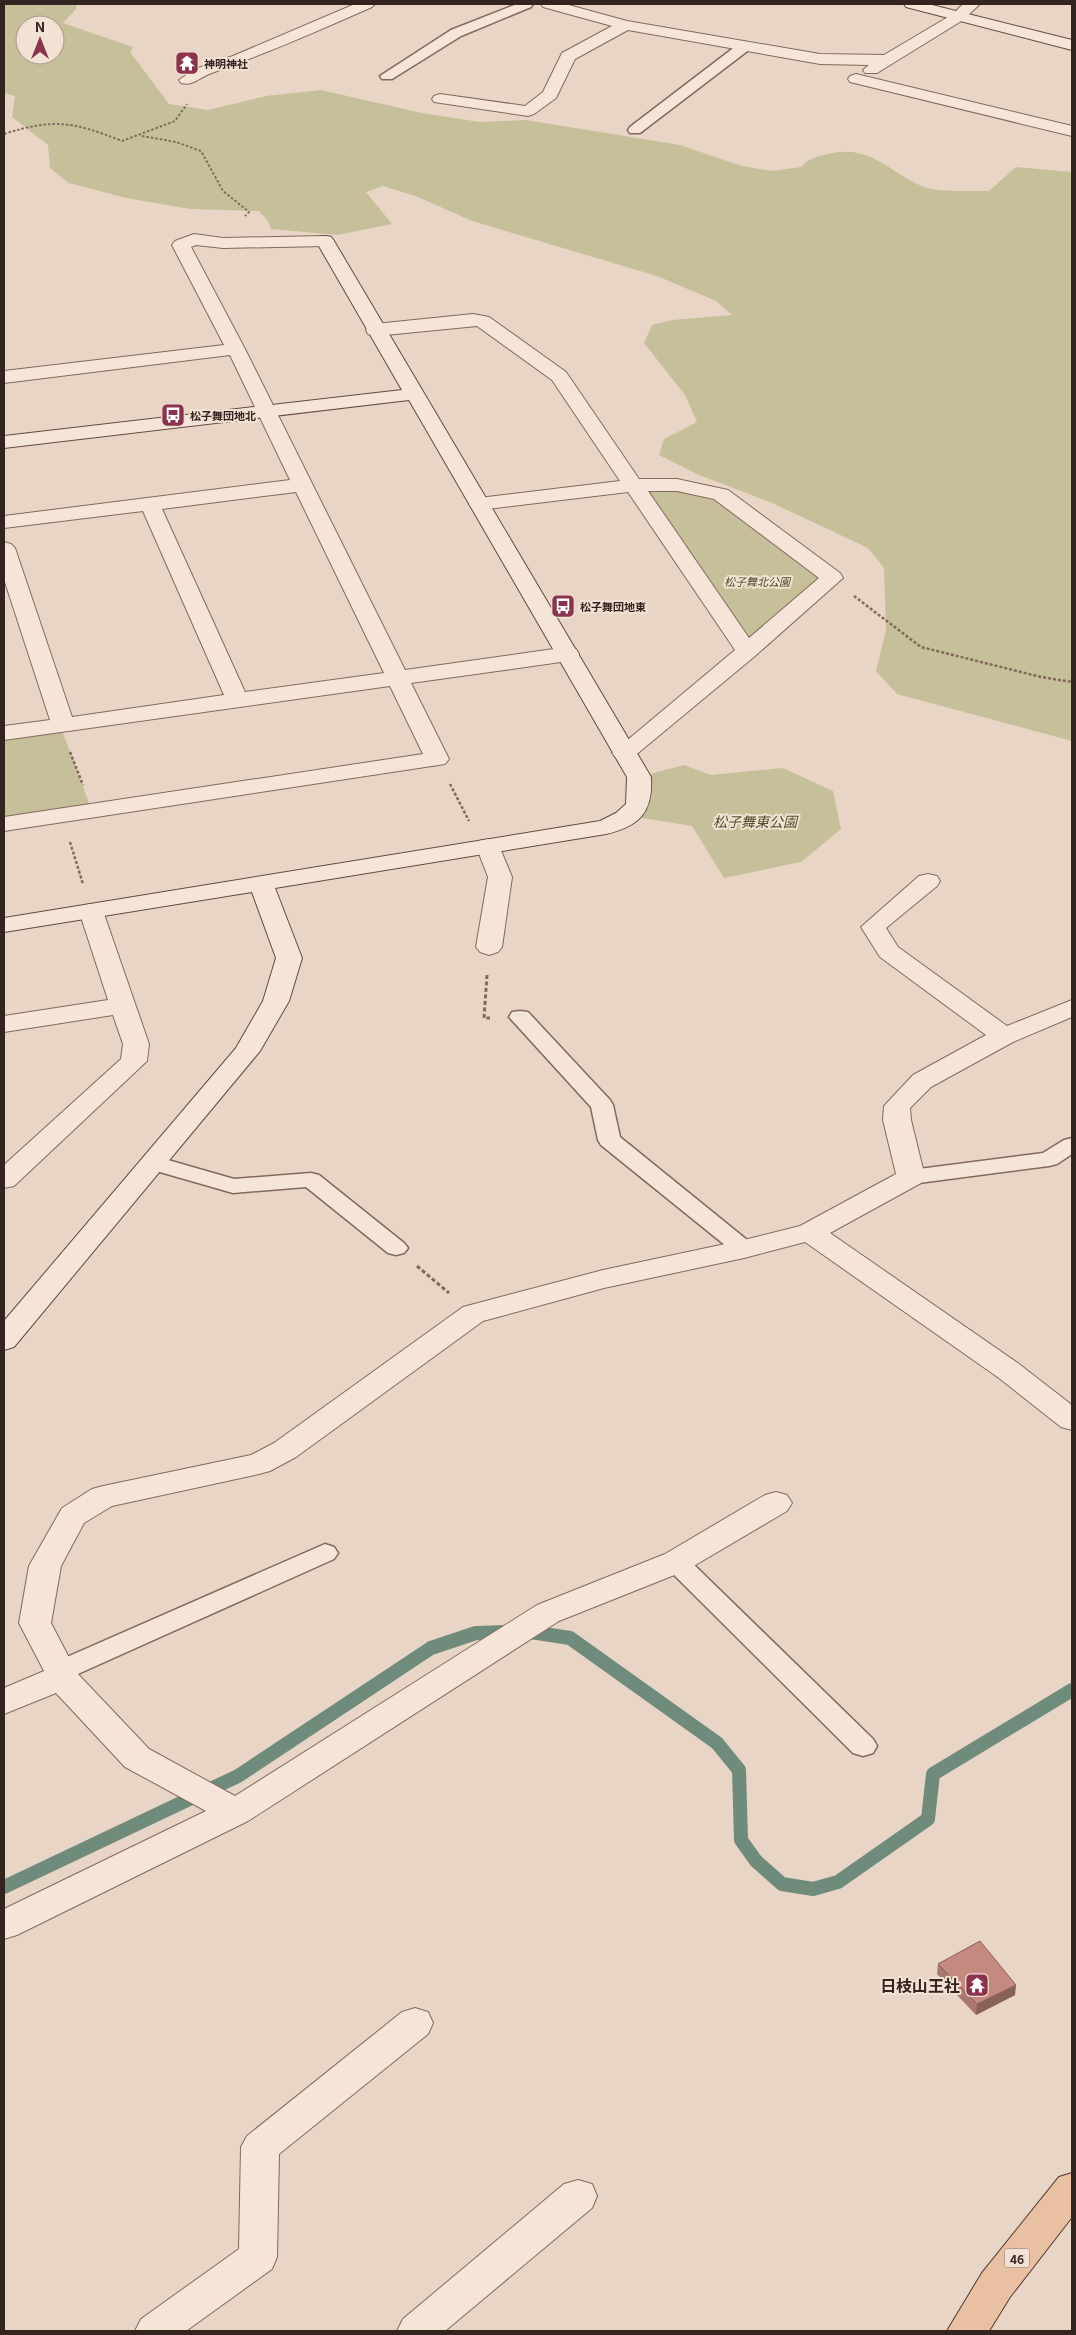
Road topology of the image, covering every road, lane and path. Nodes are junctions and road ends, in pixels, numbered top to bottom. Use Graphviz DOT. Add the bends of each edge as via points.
graph roads {
  1 [pos="367,4"];
  2 [pos="527,4"];
  3 [pos="548,4"];
  4 [pos="911,4"];
  5 [pos="972,4"];
  6 [pos="958,17"];
  7 [pos="626,25"];
  8 [pos="1072,44"];
  9 [pos="746,46"];
  10 [pos="887,60"];
  11 [pos="387,76"];
  12 [pos="187,80"];
  13 [pos="440,99"];
  14 [pos="188,102"];
  15 [pos="635,130"];
  16 [pos="1072,131"];
  17 [pos="4,134"];
  18 [pos="122,142"];
  19 [pos="243,220"];
  20 [pos="375,330"];
  21 [pos="236,349"];
  22 [pos="4,377"];
  23 [pos="414,394"];
  24 [pos="267,411"];
  25 [pos="4,442"];
  26 [pos="302,485"];
  27 [pos="634,485"];
  28 [pos="150,504"];
  29 [pos="479,504"];
  30 [pos="4,522"];
  31 [pos="4,548"];
  32 [pos="832,578"];
  33 [pos="747,651"];
  34 [pos="568,654"];
  35 [pos="397,678"];
  36 [pos="1072,682"];
  37 [pos="237,700"];
  38 [pos="62,725"];
  39 [pos="4,733"];
  40 [pos="624,753"];
  41 [pos="437,760"];
  42 [pos="92,811"];
  43 [pos="62,816"];
  44 [pos="4,824"];
  45 [pos="485,847"];
  46 [pos="928,881"];
  47 [pos="261,883"];
  48 [pos="91,911"];
  49 [pos="4,925"];
  50 [pos="489,947"];
  51 [pos="122,1006"];
  52 [pos="1070,1012"];
  53 [pos="520,1017"];
  54 [pos="4,1024"];
  55 [pos="1004,1036"];
  56 [pos="1072,1144"];
  57 [pos="154,1163"];
  58 [pos="911,1177"];
  59 [pos="4,1180"];
  60 [pos="810,1232"];
  61 [pos="396,1248"];
  62 [pos="744,1249"];
  63 [pos="473,1314"];
  64 [pos="4,1340"];
  65 [pos="1072,1420"];
  66 [pos="776,1503"];
  67 [pos="325,1553"];
  68 [pos="676,1562"];
  69 [pos="61,1674"];
  70 [pos="4,1702"];
  71 [pos="863,1746"];
  72 [pos="227,1808"];
  73 [pos="4,1925"];
  74 [pos="415,2023"];
  75 [pos="1072,2189"];
  76 [pos="578,2196"];
  77 [pos="155,2331"];
  78 [pos="417,2331"];
  79 [pos="968,2331"];
  1 -- 12 [label="street"];
  2 -- 11 [label="lane" via="456,33"];
  3 -- 7 [label="street"];
  4 -- 6 [label="street"];
  5 -- 6 [label="street"];
  6 -- 8 [label="street"];
  6 -- 10 [label="street"];
  7 -- 9 [label="street"];
  7 -- 13 [label="street" via="568,56 550,95 528,111"];
  9 -- 10 [label="street" via="820,59"];
  9 -- 15 [label="lane"];
  10 -- 16 [label="street" via="856,79"];
  14 -- 18 [label="path" via="175,121"];
  17 -- 18 [label="path" via="64,122"];
  18 -- 19 [label="path" via="144,136 201,151 223,191 249,212"];
  20 -- 21 [label="street" via="324,241 223,243 194,239 181,245"];
  20 -- 23 [label="street"];
  20 -- 27 [label="street" via="482,321 559,376"];
  21 -- 22 [label="street"];
  21 -- 24 [label="street"];
  23 -- 24 [label="street"];
  23 -- 29 [label="street"];
  24 -- 25 [label="street"];
  24 -- 26 [label="street"];
  26 -- 28 [label="street"];
  26 -- 35 [label="street"];
  27 -- 29 [label="street"];
  27 -- 32 [label="street" via="677,485 721,494"];
  27 -- 33 [label="street"];
  28 -- 30 [label="street"];
  28 -- 37 [label="street"];
  29 -- 34 [label="street"];
  31 -- 38 [label="street"];
  32 -- 33 [label="street"];
  32 -- 36 [label="path" via="921,647"];
  33 -- 40 [label="street"];
  34 -- 35 [label="street"];
  34 -- 40 [label="street"];
  35 -- 37 [label="street"];
  35 -- 41 [label="street"];
  37 -- 38 [label="street"];
  38 -- 39 [label="street"];
  38 -- 42 [label="path"];
  40 -- 45 [label="street" via="639,777 641,800 630,816 606,827"];
  41 -- 42 [label="street"];
  41 -- 45 [label="path"];
  42 -- 43 [label="street"];
  43 -- 44 [label="street"];
  43 -- 48 [label="path"];
  45 -- 47 [label="street"];
  45 -- 50 [label="street" via="500,877"];
  46 -- 55 [label="street" via="873,927 888,952"];
  47 -- 48 [label="street"];
  47 -- 57 [label="street" via="289,958 276,1001 246,1051"];
  48 -- 49 [label="street"];
  48 -- 51 [label="street"];
  50 -- 53 [label="path" via="484,1018"];
  51 -- 54 [label="street"];
  51 -- 59 [label="street" via="136,1044 134,1061"];
  52 -- 55 [label="street"];
  53 -- 62 [label="lane" via="602,1106 609,1140"];
  55 -- 58 [label="street" via="922,1082 897,1106 897,1120"];
  56 -- 58 [label="lane" via="1049,1159"];
  57 -- 61 [label="lane" via="233,1186 311,1180"];
  57 -- 64 [label="street"];
  58 -- 60 [label="street"];
  60 -- 62 [label="street"];
  60 -- 65 [label="street"];
  61 -- 63 [label="path"];
  62 -- 63 [label="street" via="603,1279"];
  63 -- 69 [label="street" via="285,1450 259,1464 104,1497 73,1516 45,1566 35,1623"];
  66 -- 68 [label="street"];
  67 -- 69 [label="lane"];
  68 -- 71 [label="lane"];
  68 -- 72 [label="street" via="548,1613"];
  69 -- 70 [label="street"];
  69 -- 72 [label="street" via="137,1758"];
  72 -- 73 [label="street"];
  74 -- 77 [label="street" via="260,2147 258,2257"];
  75 -- 79 [label="main road, 46" via="996,2285"];
  76 -- 78 [label="street"];
}
